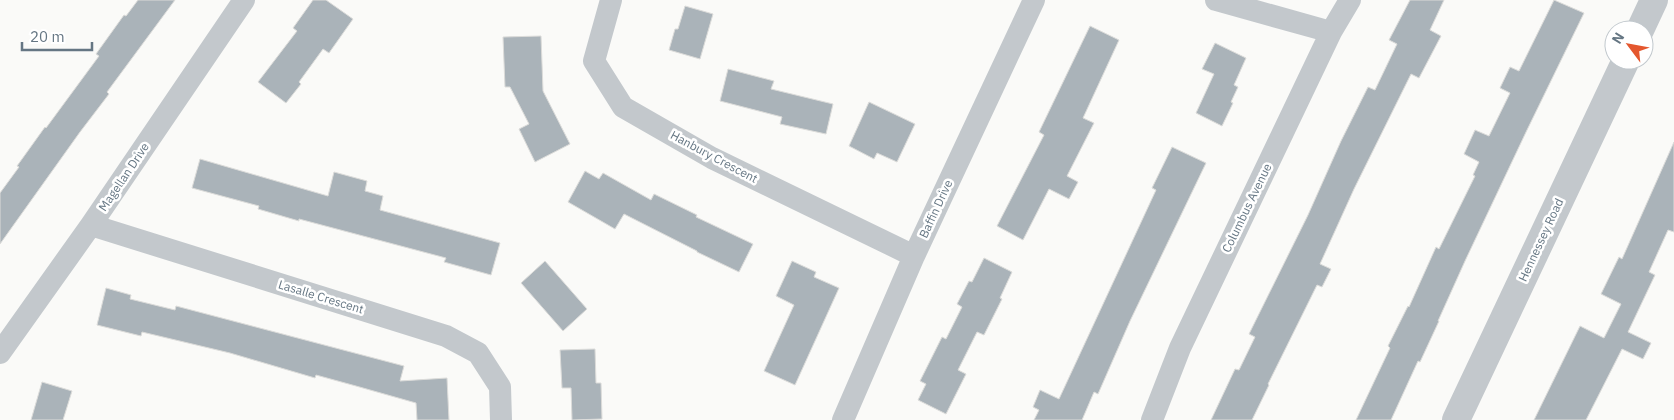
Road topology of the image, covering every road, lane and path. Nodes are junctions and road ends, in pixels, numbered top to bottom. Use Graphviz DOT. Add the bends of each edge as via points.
graph roads {
  1 [pos="244,0"];
  2 [pos="611,0"];
  3 [pos="1034,0"];
  4 [pos="1216,0"];
  5 [pos="1350,0"];
  6 [pos="1654,0"];
  7 [pos="1645,20"];
  8 [pos="1332,32"];
  9 [pos="1621,70"];
  10 [pos="91,225"];
  11 [pos="914,256"];
  12 [pos="0,352"];
  13 [pos="501,420"];
  14 [pos="843,420"];
  15 [pos="1152,420"];
  16 [pos="1456,420"];
  1 -- 10 [label="street, Magellan Drive"];
  2 -- 11 [label="street, Hanbury Crescent" via="594,61 623,107 712,158"];
  3 -- 11 [label="street, Baffin Drive"];
  4 -- 8 [label="street"];
  5 -- 8 [label="street, Columbus Avenue"];
  6 -- 7 [label="street"];
  8 -- 15 [label="street, Columbus Avenue" via="1180,348"];
  9 -- 16 [label="street, Hennessey Road"];
  10 -- 12 [label="street, Magellan Drive"];
  10 -- 13 [label="street, Lasalle Crescent" via="446,336 478,353 500,387"];
  11 -- 14 [label="street, Baffin Drive"];
}
